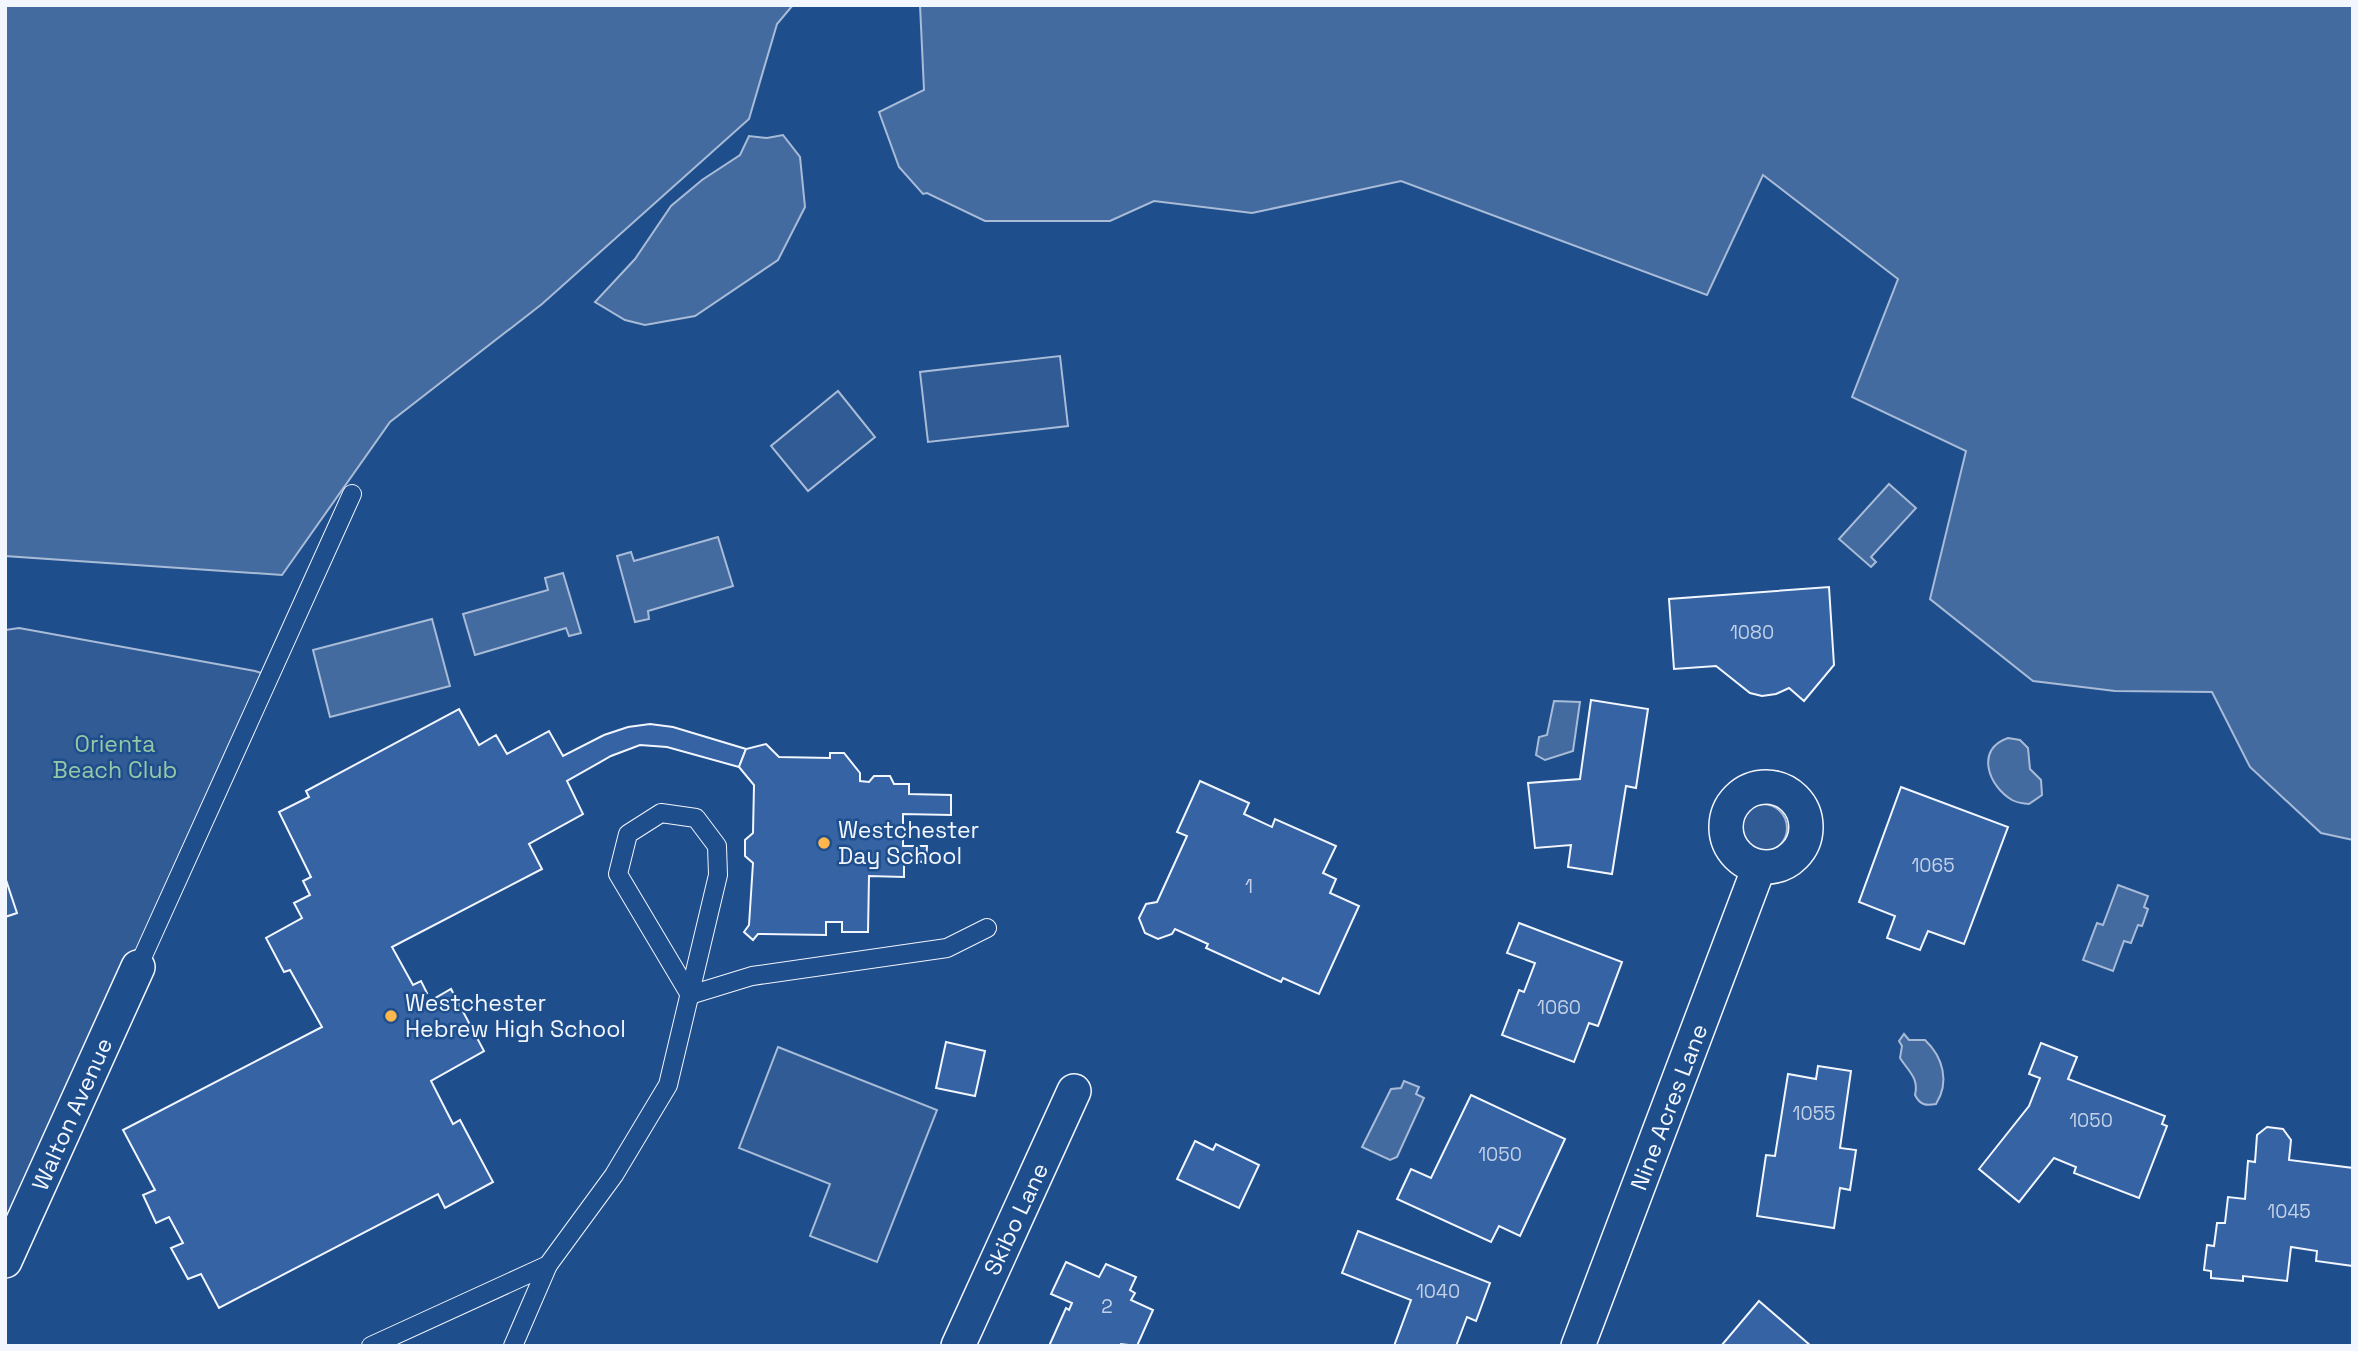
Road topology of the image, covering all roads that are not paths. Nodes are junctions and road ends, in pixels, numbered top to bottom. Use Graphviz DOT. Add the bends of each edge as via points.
graph roads {
  1 [pos="352,494"];
  2 [pos="1759,867"];
  3 [pos="987,928"];
  4 [pos="138,967"];
  5 [pos="690,995"];
  6 [pos="1074,1091"];
  7 [pos="5,1261"];
  8 [pos="548,1265"];
  9 [pos="371,1346"];
  10 [pos="513,1346"];
  11 [pos="958,1346"];
  12 [pos="1578,1346"];
  1 -- 4 [label="lane"];
  2 -- 12 [label="street, Nine Acres Lane"];
  3 -- 5 [label="lane" via="947,948 752,976"];
  4 -- 7 [label="street, Walton Avenue"];
  5 -- 5 [label="lane" via="618,874 628,834 661,813 696,818 717,846 718,875"];
  5 -- 8 [label="lane" via="668,1085 614,1175"];
  6 -- 11 [label="street, Skibo Lane"];
  8 -- 9 [label="lane"];
  8 -- 10 [label="lane"];
}
